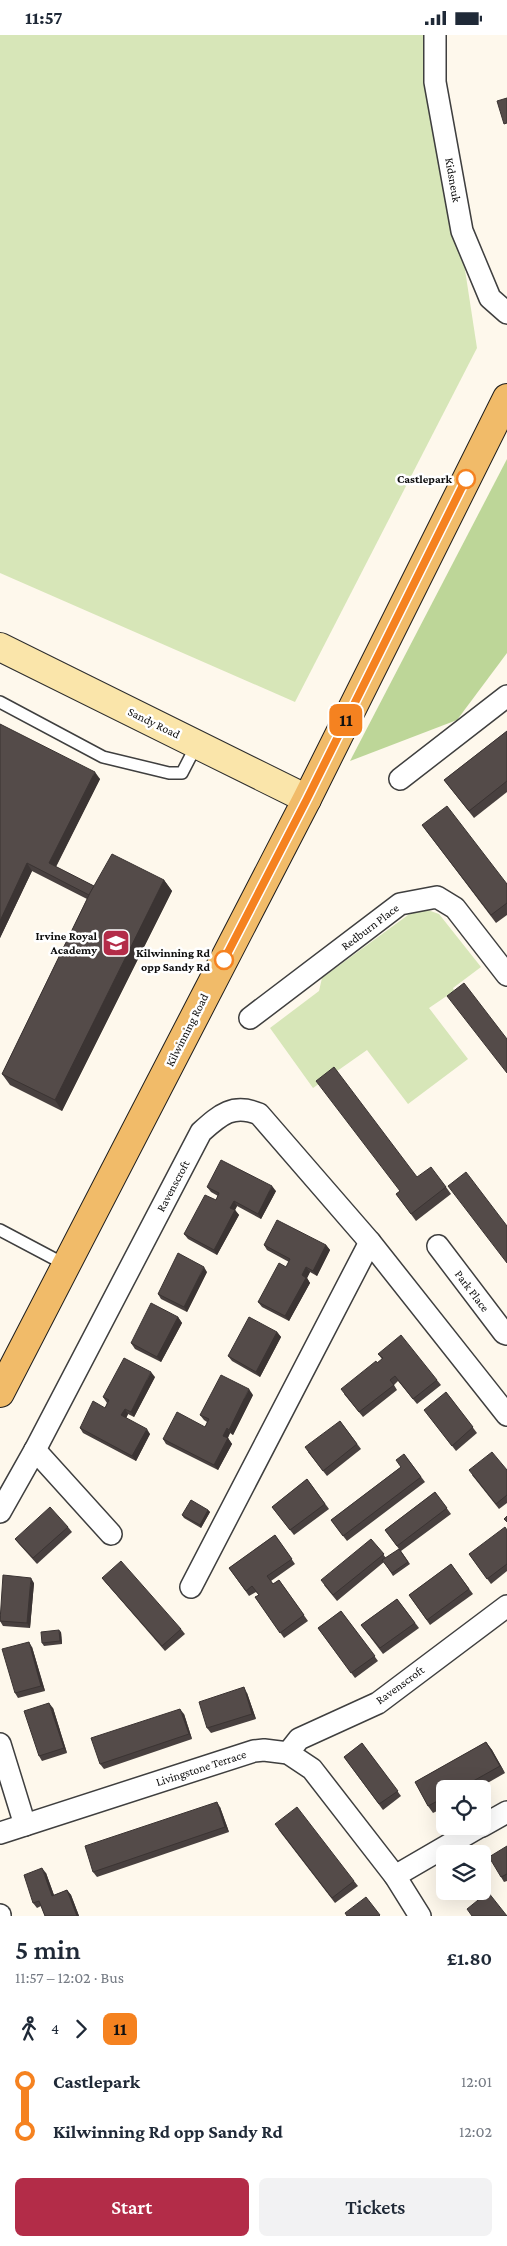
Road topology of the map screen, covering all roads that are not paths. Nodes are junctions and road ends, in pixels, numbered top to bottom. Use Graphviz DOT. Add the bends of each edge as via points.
graph roads {
  1 [pos="435,35"];
  2 [pos="507,313"];
  3 [pos="507,398"];
  4 [pos="0,647"];
  5 [pos="507,696"];
  6 [pos="0,702"];
  7 [pos="197,744"];
  8 [pos="400,779"];
  9 [pos="307,799"];
  10 [pos="507,975"];
  11 [pos="250,1018"];
  12 [pos="0,1230"];
  13 [pos="370,1242"];
  14 [pos="438,1246"];
  15 [pos="66,1265"];
  16 [pos="507,1334"];
  17 [pos="0,1393"];
  18 [pos="507,1415"];
  19 [pos="35,1450"];
  20 [pos="0,1512"];
  21 [pos="111,1534"];
  22 [pos="191,1587"];
  23 [pos="507,1606"];
  24 [pos="0,1743"];
  25 [pos="288,1753"];
  26 [pos="507,1811"];
  27 [pos="491,1821"];
  28 [pos="25,1825"];
  29 [pos="0,1833"];
  30 [pos="467,1835"];
  31 [pos="395,1877"];
  32 [pos="420,1916"];
  1 -- 2 [label="street, Kidsneuk" via="435,82 462,231 490,298"];
  3 -- 9 [label="main road, Kilwinning Road"];
  4 -- 7 [label="main road, Sandy Road"];
  5 -- 8 [label="street"];
  6 -- 7 [label="lane" via="103,757 168,773 182,773"];
  7 -- 9 [label="main road, Sandy Road"];
  9 -- 15 [label="main road, Kilwinning Road"];
  10 -- 11 [label="street, Redburn Place" via="455,908 437,897 400,904"];
  12 -- 15 [label="lane"];
  13 -- 18 [label="street, Ravenscroft"];
  13 -- 19 [label="street, Ravenscroft" via="259,1114 246,1108 216,1118 201,1132"];
  13 -- 22 [label="street"];
  14 -- 16 [label="street, Park Place"];
  15 -- 17 [label="main road, Kilwinning Road"];
  19 -- 20 [label="street, Ravenscroft"];
  19 -- 21 [label="street"];
  23 -- 25 [label="street, Ravenscroft" via="378,1703 298,1739"];
  24 -- 28 [label="street"];
  25 -- 28 [label="street, Livingstone Terrace" via="254,1751"];
  25 -- 31 [label="street, Livingstone Terrace" via="312,1769"];
  26 -- 27 [label="street"];
  28 -- 29 [label="street, Livingstone Terrace"];
  30 -- 31 [label="street"];
  31 -- 32 [label="street, Livingstone Terrace"];
}
